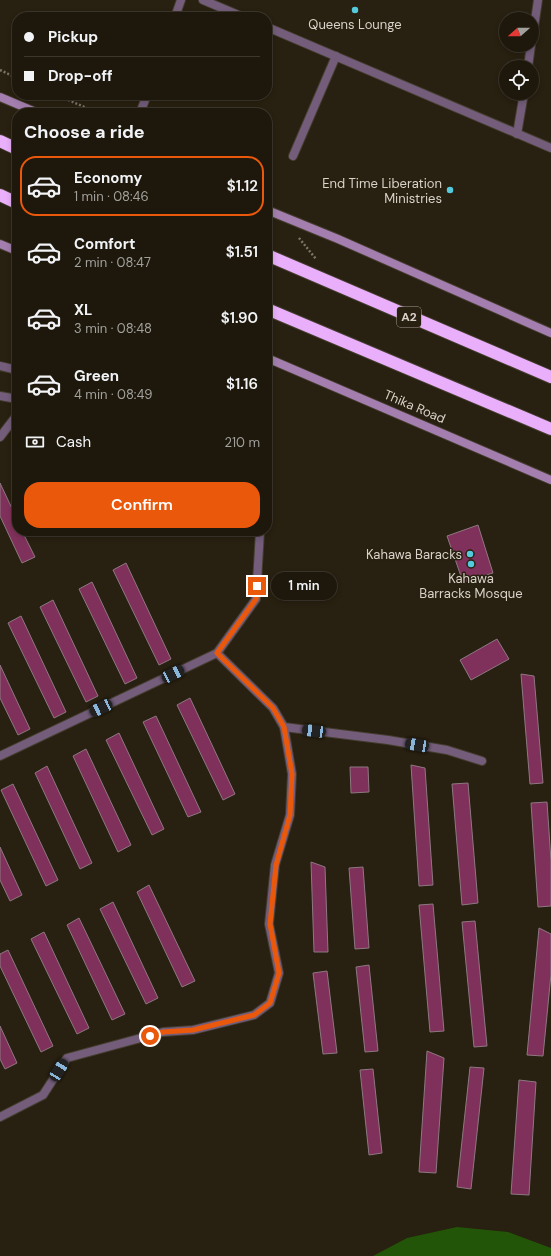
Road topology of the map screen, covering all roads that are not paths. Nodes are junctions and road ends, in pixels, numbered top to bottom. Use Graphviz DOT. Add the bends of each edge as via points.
graph roads {
  1 [pos="181,0"];
  2 [pos="203,0"];
  3 [pos="538,0"];
  4 [pos="177,12"];
  5 [pos="231,12"];
  6 [pos="536,12"];
  7 [pos="272,29"];
  8 [pos="336,56"];
  9 [pos="0,97"];
  10 [pos="523,100"];
  11 [pos="26,108"];
  12 [pos="517,134"];
  13 [pos="0,141"];
  14 [pos="12,147"];
  15 [pos="551,148"];
  16 [pos="293,156"];
  17 [pos="0,195"];
  18 [pos="12,201"];
  19 [pos="272,212"];
  20 [pos="0,244"];
  21 [pos="12,249"];
  22 [pos="272,257"];
  23 [pos="272,311"];
  24 [pos="551,333"];
  25 [pos="272,360"];
  26 [pos="0,366"];
  27 [pos="12,369"];
  28 [pos="551,377"];
  29 [pos="0,396"];
  30 [pos="12,398"];
  31 [pos="12,421"];
  32 [pos="551,429"];
  33 [pos="0,437"];
  34 [pos="551,480"];
  35 [pos="260,536"];
  36 [pos="217,653"];
  37 [pos="284,727"];
  38 [pos="0,756"];
  39 [pos="482,761"];
  40 [pos="0,1116"];
  1 -- 4 [label="street"];
  2 -- 5 [label="street"];
  3 -- 6 [label="street"];
  7 -- 8 [label="street"];
  8 -- 12 [label="street"];
  8 -- 16 [label="street"];
  9 -- 11 [label="main road"];
  10 -- 12 [label="street"];
  12 -- 15 [label="street"];
  13 -- 14 [label="highway"];
  17 -- 18 [label="highway"];
  19 -- 24 [label="main road"];
  20 -- 21 [label="main road"];
  22 -- 28 [label="highway, A2"];
  23 -- 32 [label="highway"];
  25 -- 34 [label="main road, Thika Road"];
  26 -- 27 [label="street"];
  29 -- 30 [label="street"];
  31 -- 33 [label="street"];
  35 -- 36 [label="street" via="256,599"];
  36 -- 37 [label="street" via="273,708"];
  36 -- 38 [label="street"];
  37 -- 39 [label="street" via="447,750"];
  37 -- 40 [label="street" via="291,781 290,815 276,865 270,924 279,973 270,1003 254,1015 193,1030 163,1032 66,1058 43,1095"];
}
